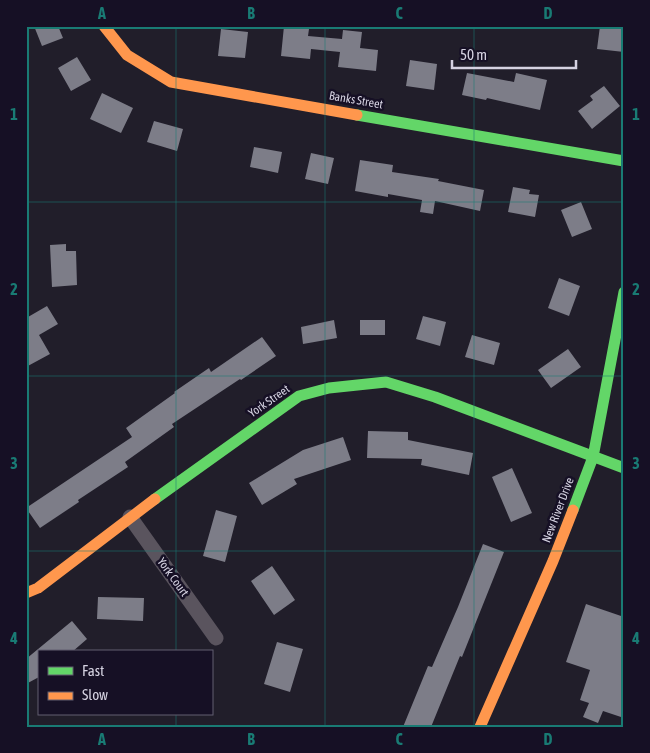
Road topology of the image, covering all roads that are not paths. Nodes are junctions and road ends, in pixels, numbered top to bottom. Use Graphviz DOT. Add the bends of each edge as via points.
graph roads {
  1 [pos="104,26"];
  2 [pos="624,161"];
  3 [pos="624,292"];
  4 [pos="593,457"];
  5 [pos="624,468"];
  6 [pos="130,517"];
  7 [pos="26,593"];
  8 [pos="216,638"];
  9 [pos="480,727"];
  1 -- 2 [label="street, Banks Street" via="127,55 171,82"];
  3 -- 4 [label="street, New River Drive"];
  4 -- 5 [label="street, York Street"];
  4 -- 6 [label="street, York Street" via="435,397 386,382 329,388 299,396"];
  4 -- 9 [label="street, New River Drive" via="553,562"];
  6 -- 7 [label="street, York Street" via="38,588"];
  6 -- 8 [label="street, York Court"];
}
